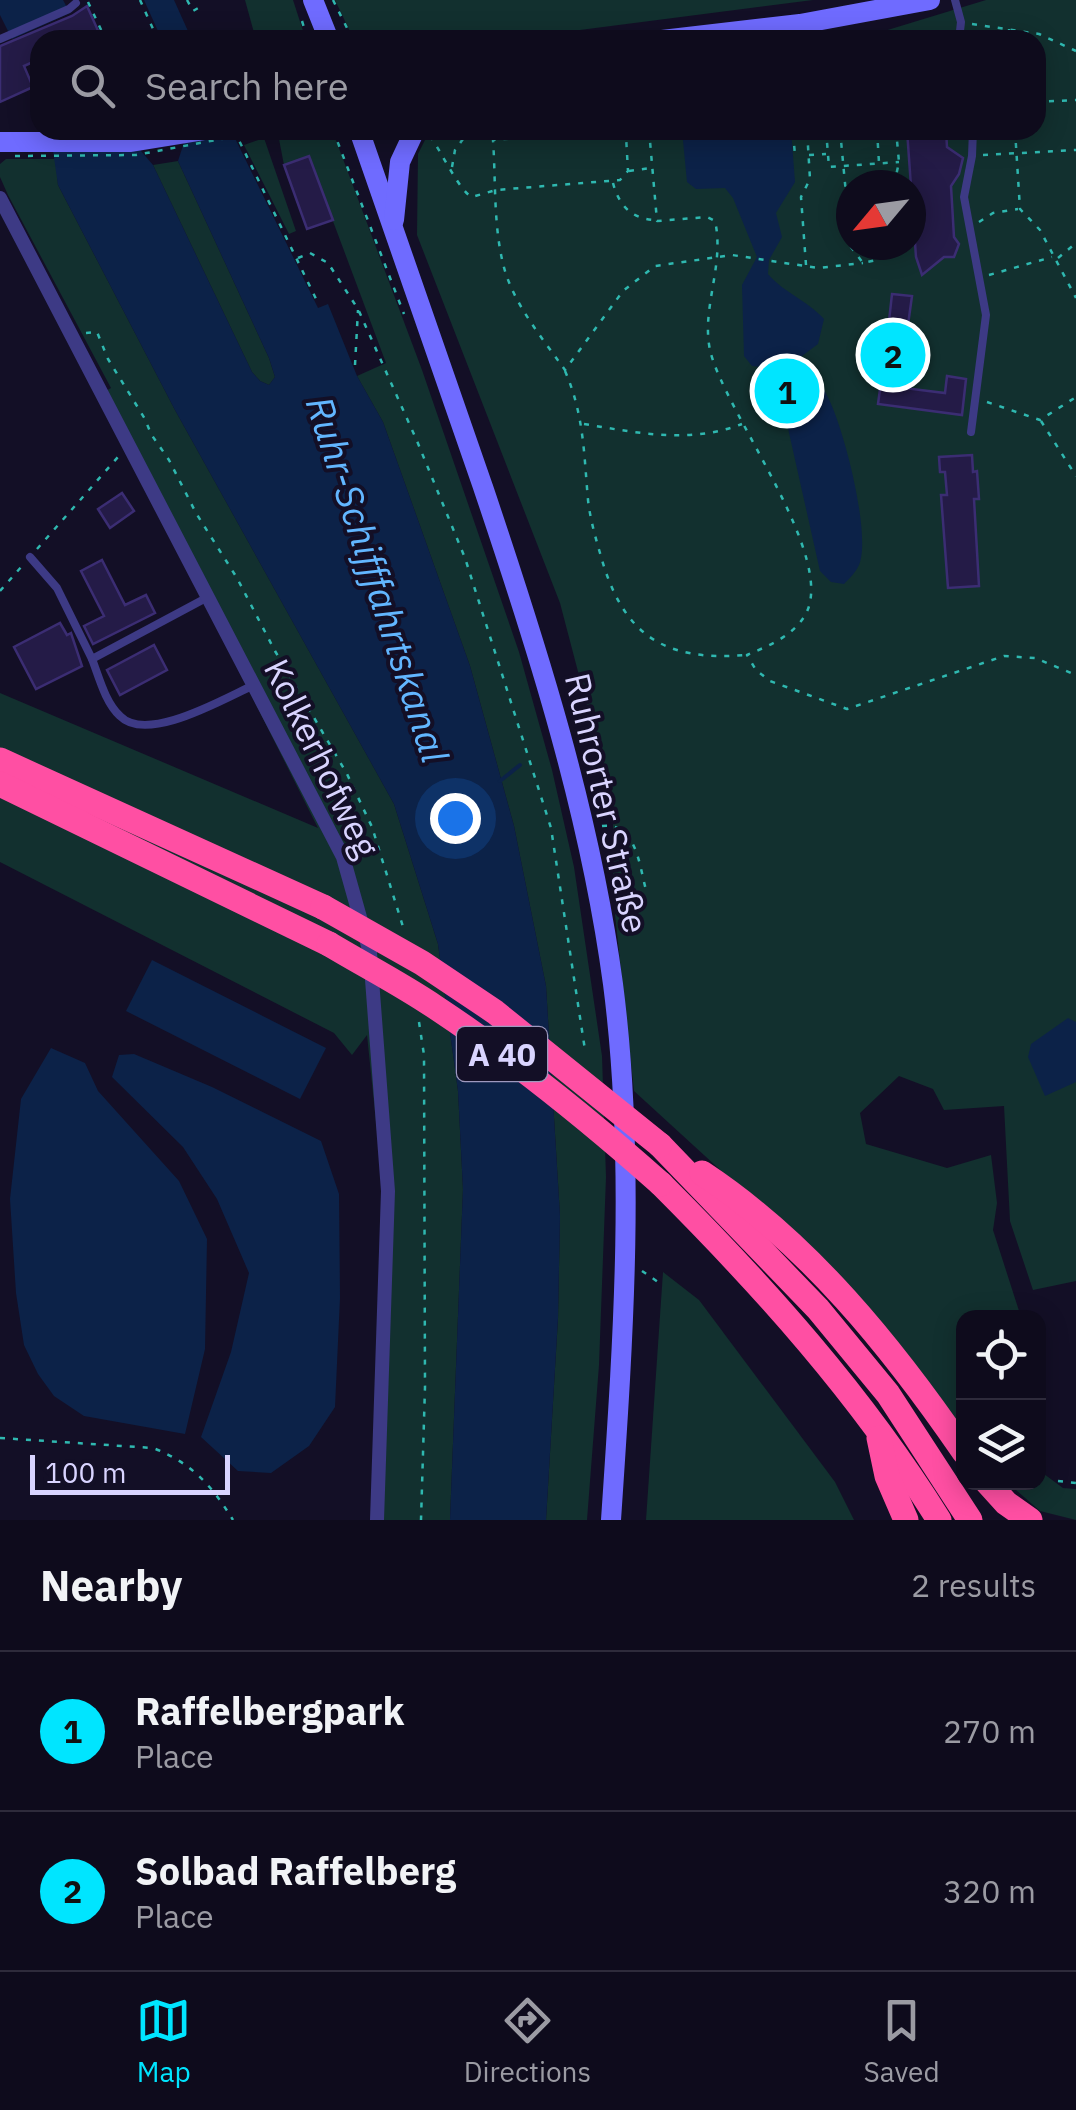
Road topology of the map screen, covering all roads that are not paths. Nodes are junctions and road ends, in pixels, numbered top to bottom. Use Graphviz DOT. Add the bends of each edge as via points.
graph roads {
  1 [pos="314,0"];
  2 [pos="879,0"];
  3 [pos="930,0"];
  4 [pos="955,0"];
  5 [pos="72,6"];
  6 [pos="851,14"];
  7 [pos="325,30"];
  8 [pos="735,30"];
  9 [pos="960,30"];
  10 [pos="3,37"];
  11 [pos="143,140"];
  12 [pos="362,140"];
  13 [pos="410,140"];
  14 [pos="972,140"];
  15 [pos="10,146"];
  16 [pos="0,198"];
  17 [pos="394,232"];
  18 [pos="971,432"];
  19 [pos="30,557"];
  20 [pos="208,597"];
  21 [pos="92,658"];
  22 [pos="254,686"];
  23 [pos="0,760"];
  24 [pos="0,784"];
  25 [pos="660,1145"];
  26 [pos="877,1428"];
  27 [pos="956,1440"];
  28 [pos="915,1482"];
  29 [pos="995,1490"];
  30 [pos="377,1520"];
  31 [pos="610,1520"];
  32 [pos="906,1520"];
  33 [pos="930,1520"];
  34 [pos="939,1520"];
  35 [pos="970,1520"];
  36 [pos="1030,1520"];
  1 -- 7 [label="main road"];
  2 -- 6 [label="main road"];
  3 -- 6 [label="main road"];
  4 -- 9 [label="lane"];
  5 -- 10 [label="lane"];
  6 -- 8 [label="main road"];
  11 -- 15 [label="main road"];
  12 -- 17 [label="main road, Ruhrorter Straße"];
  13 -- 17 [label="main road" via="400,162"];
  14 -- 18 [label="lane" via="964,197 986,315"];
  16 -- 20 [label="street, Kolkerhofweg"];
  17 -- 31 [label="main road, Ruhrorter Straße" via="551,694 586,829 613,984 626,1148"];
  19 -- 21 [label="lane" via="56,588"];
  20 -- 21 [label="lane"];
  20 -- 22 [label="street, Kolkerhofweg"];
  21 -- 22 [label="lane" via="117,714 143,726"];
  22 -- 30 [label="street, Kolkerhofweg" via="343,857 370,953 388,1191"];
  23 -- 25 [label="highway, A 40, bridge" via="324,907 422,963 495,1012"];
  24 -- 26 [label="highway, A 40, bridge" via="329,944 491,1046 660,1184 768,1293"];
  25 -- 27 [label="highway" via="736,1196 830,1283 912,1376"];
  25 -- 35 [label="highway, A 40" via="818,1309 888,1394"];
  26 -- 28 [label="highway, A 40"];
  26 -- 32 [label="highway"];
  28 -- 33 [label="highway"];
  28 -- 34 [label="highway, A 40"];
  29 -- 36 [label="highway"];
}
